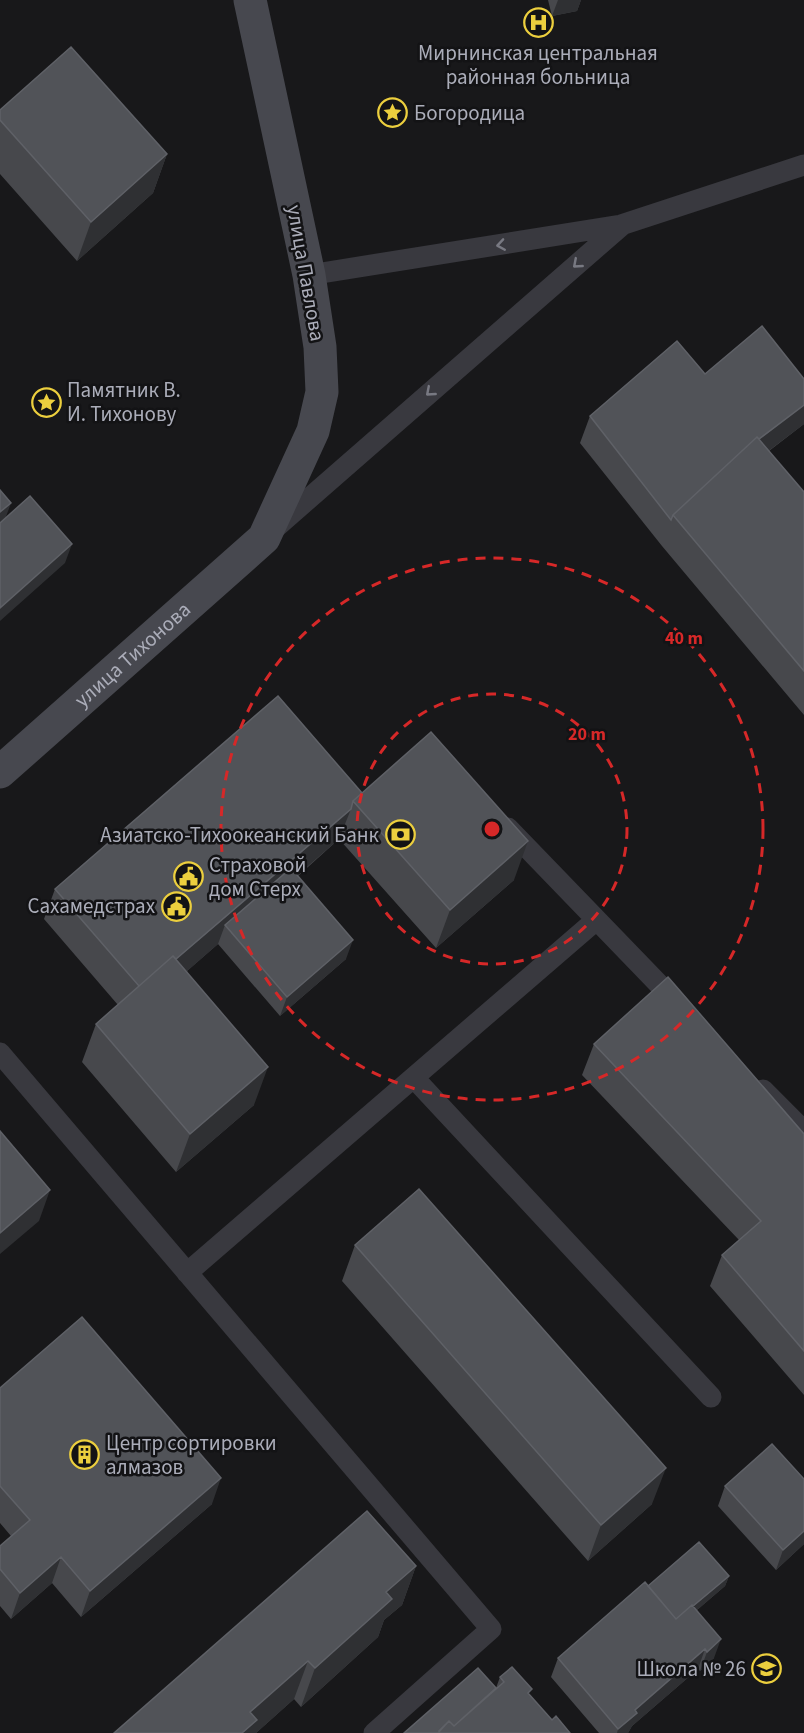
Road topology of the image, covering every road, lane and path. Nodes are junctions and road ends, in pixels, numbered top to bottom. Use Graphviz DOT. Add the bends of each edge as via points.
graph roads {
  1 [pos="250,0"];
  2 [pos="804,165"];
  3 [pos="621,225"];
  4 [pos="309,275"];
  5 [pos="264,538"];
  6 [pos="0,772"];
  7 [pos="497,816"];
  8 [pos="595,921"];
  9 [pos="696,1022"];
  10 [pos="0,1053"];
  11 [pos="746,1072"];
  12 [pos="414,1078"];
  13 [pos="804,1131"];
  14 [pos="187,1273"];
  15 [pos="711,1397"];
  16 [pos="374,1733"];
  1 -- 4 [label="main road, улица Павлова"];
  2 -- 3 [label="lane"];
  3 -- 4 [label="lane, one-way"];
  3 -- 5 [label="lane, one-way"];
  4 -- 5 [label="main road, улица Павлова" via="322,392 313,431"];
  5 -- 6 [label="main road, улица Тихонова"];
  7 -- 8 [label="lane"];
  8 -- 9 [label="lane"];
  8 -- 12 [label="lane"];
  10 -- 14 [label="lane"];
  11 -- 13 [label="lane"];
  12 -- 14 [label="lane"];
  12 -- 15 [label="lane"];
  14 -- 16 [label="lane" via="491,1629"];
}
